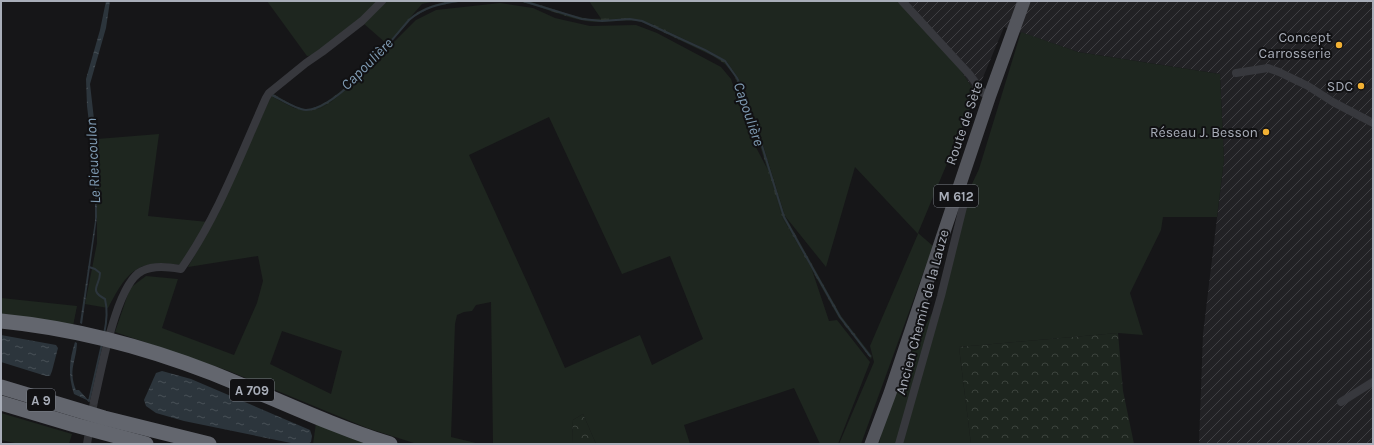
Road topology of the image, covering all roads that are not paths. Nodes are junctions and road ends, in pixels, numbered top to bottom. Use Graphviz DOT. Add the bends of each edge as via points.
graph roads {
  1 [pos="382,1"];
  2 [pos="902,1"];
  3 [pos="1024,1"];
  4 [pos="1236,73"];
  5 [pos="990,95"];
  6 [pos="1373,123"];
  7 [pos="958,188"];
  8 [pos="1,321"];
  9 [pos="1373,382"];
  10 [pos="1,387"];
  11 [pos="890,392"];
  12 [pos="94,401"];
  13 [pos="1341,402"];
  14 [pos="1,403"];
  15 [pos="146,444"];
  16 [pos="209,444"];
  17 [pos="390,444"];
  18 [pos="871,444"];
  19 [pos="880,444"];
  20 [pos="899,444"];
  1 -- 12 [label="street" via="362,21 306,63 266,98 220,205 181,269 161,267 142,271 134,276 113,323"];
  2 -- 5 [label="street" via="970,75 983,93"];
  3 -- 5 [label="main road, Route de Sète / M 612"];
  4 -- 6 [label="street" via="1268,68 1279,72"];
  5 -- 7 [label="main road, Route de Sète / M 612"];
  7 -- 11 [label="main road, Route de Sète / M 612"];
  7 -- 20 [label="street, Ancien Chemin de la Lauze" via="962,190 965,199"];
  8 -- 17 [label="highway, A 709" via="31,324 107,340 193,366 335,425"];
  9 -- 13 [label="street"];
  10 -- 16 [label="highway, A 9" via="104,418"];
  11 -- 18 [label="main road, Route de Sète / M 612"];
  11 -- 19 [label="main road, Route de Sète / M 612"];
  14 -- 15 [label="highway, A 9"];
}
